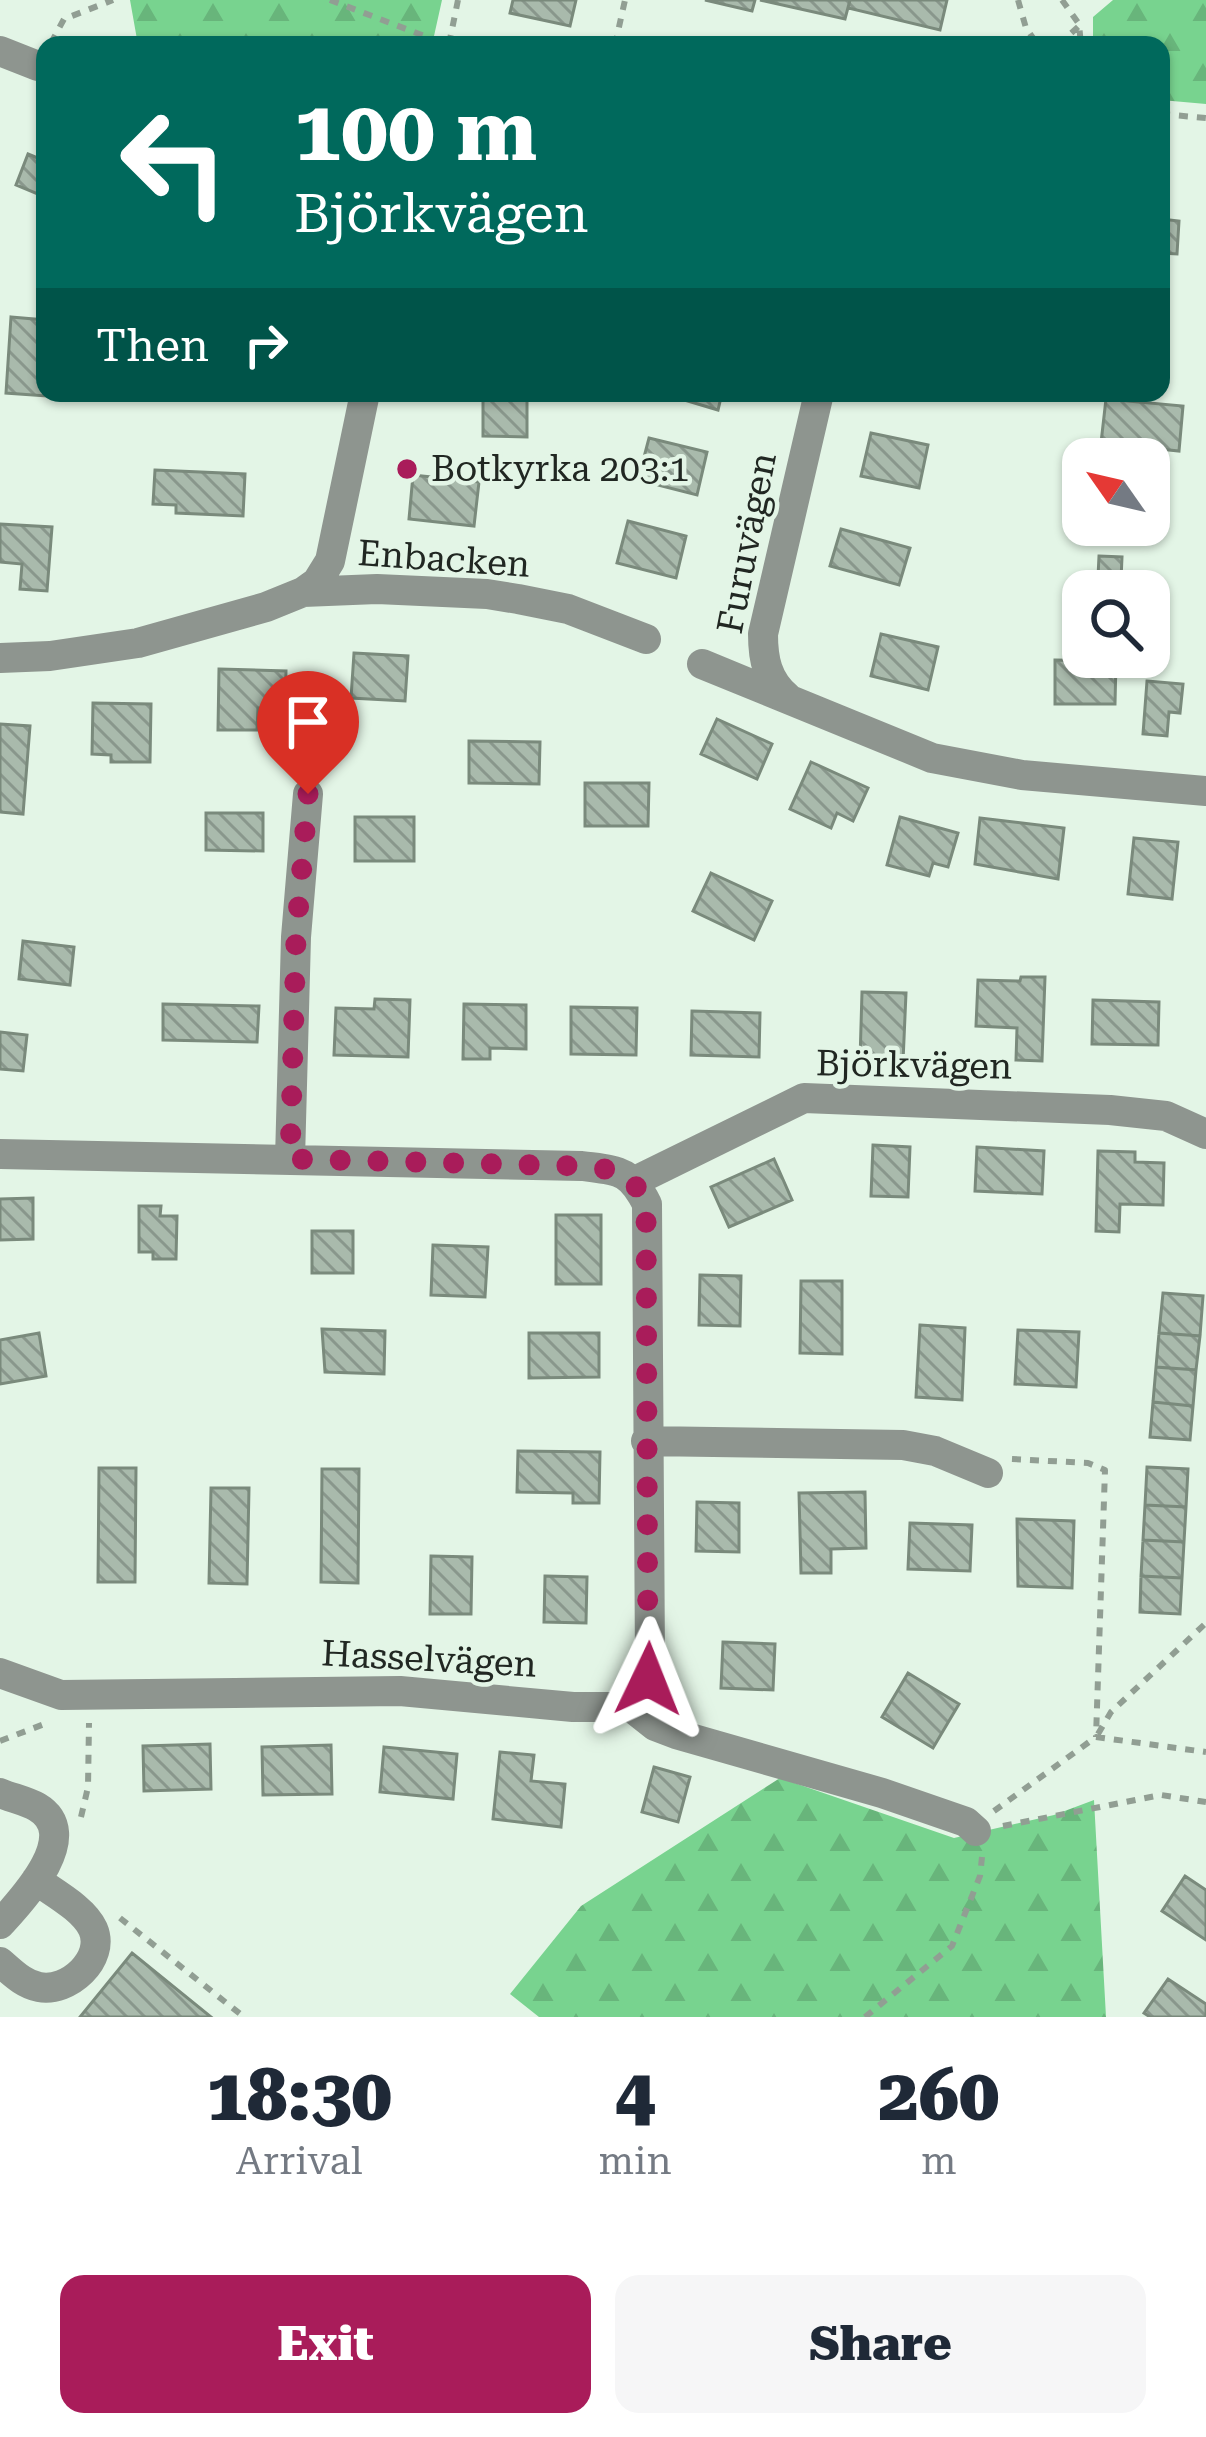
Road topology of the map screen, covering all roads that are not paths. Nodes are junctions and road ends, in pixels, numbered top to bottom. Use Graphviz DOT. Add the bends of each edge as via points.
graph roads {
  1 [pos="0,51"];
  2 [pos="36,55"];
  3 [pos="363,402"];
  4 [pos="817,402"];
  5 [pos="303,592"];
  6 [pos="646,639"];
  7 [pos="0,658"];
  8 [pos="702,664"];
  9 [pos="791,700"];
  10 [pos="1206,791"];
  11 [pos="308,794"];
  12 [pos="1206,1134"];
  13 [pos="0,1154"];
  14 [pos="290,1159"];
  15 [pos="635,1180"];
  16 [pos="646,1441"];
  17 [pos="988,1473"];
  18 [pos="0,1673"];
  19 [pos="631,1707"];
  20 [pos="0,1793"];
  21 [pos="976,1831"];
  22 [pos="36,1880"];
  23 [pos="0,1924"];
  24 [pos="0,1962"];
  1 -- 2 [label="street"];
  3 -- 5 [label="street, Enbacken" via="330,561"];
  4 -- 9 [label="street, Furuvägen" via="763,634 774,686"];
  5 -- 6 [label="street, Enbacken" via="488,594 568,609"];
  5 -- 7 [label="street, Enbacken" via="138,643"];
  8 -- 9 [label="street"];
  9 -- 10 [label="street" via="972,767"];
  11 -- 14 [label="street"];
  12 -- 15 [label="street, Björkvägen" via="1166,1116 1110,1110 804,1098"];
  13 -- 14 [label="street"];
  14 -- 15 [label="street" via="582,1166"];
  15 -- 16 [label="street" via="646,1204"];
  16 -- 17 [label="street" via="903,1444"];
  16 -- 19 [label="street" via="650,1660"];
  18 -- 19 [label="street, Hasselvägen" via="62,1696 400,1690"];
  19 -- 21 [label="street, Hasselvägen" via="676,1734 882,1793"];
  20 -- 22 [label="street" via="48,1817 53,1850"];
  22 -- 23 [label="street"];
  22 -- 24 [label="street" via="86,1918 95,1951 58,1988 25,1982"];
}
